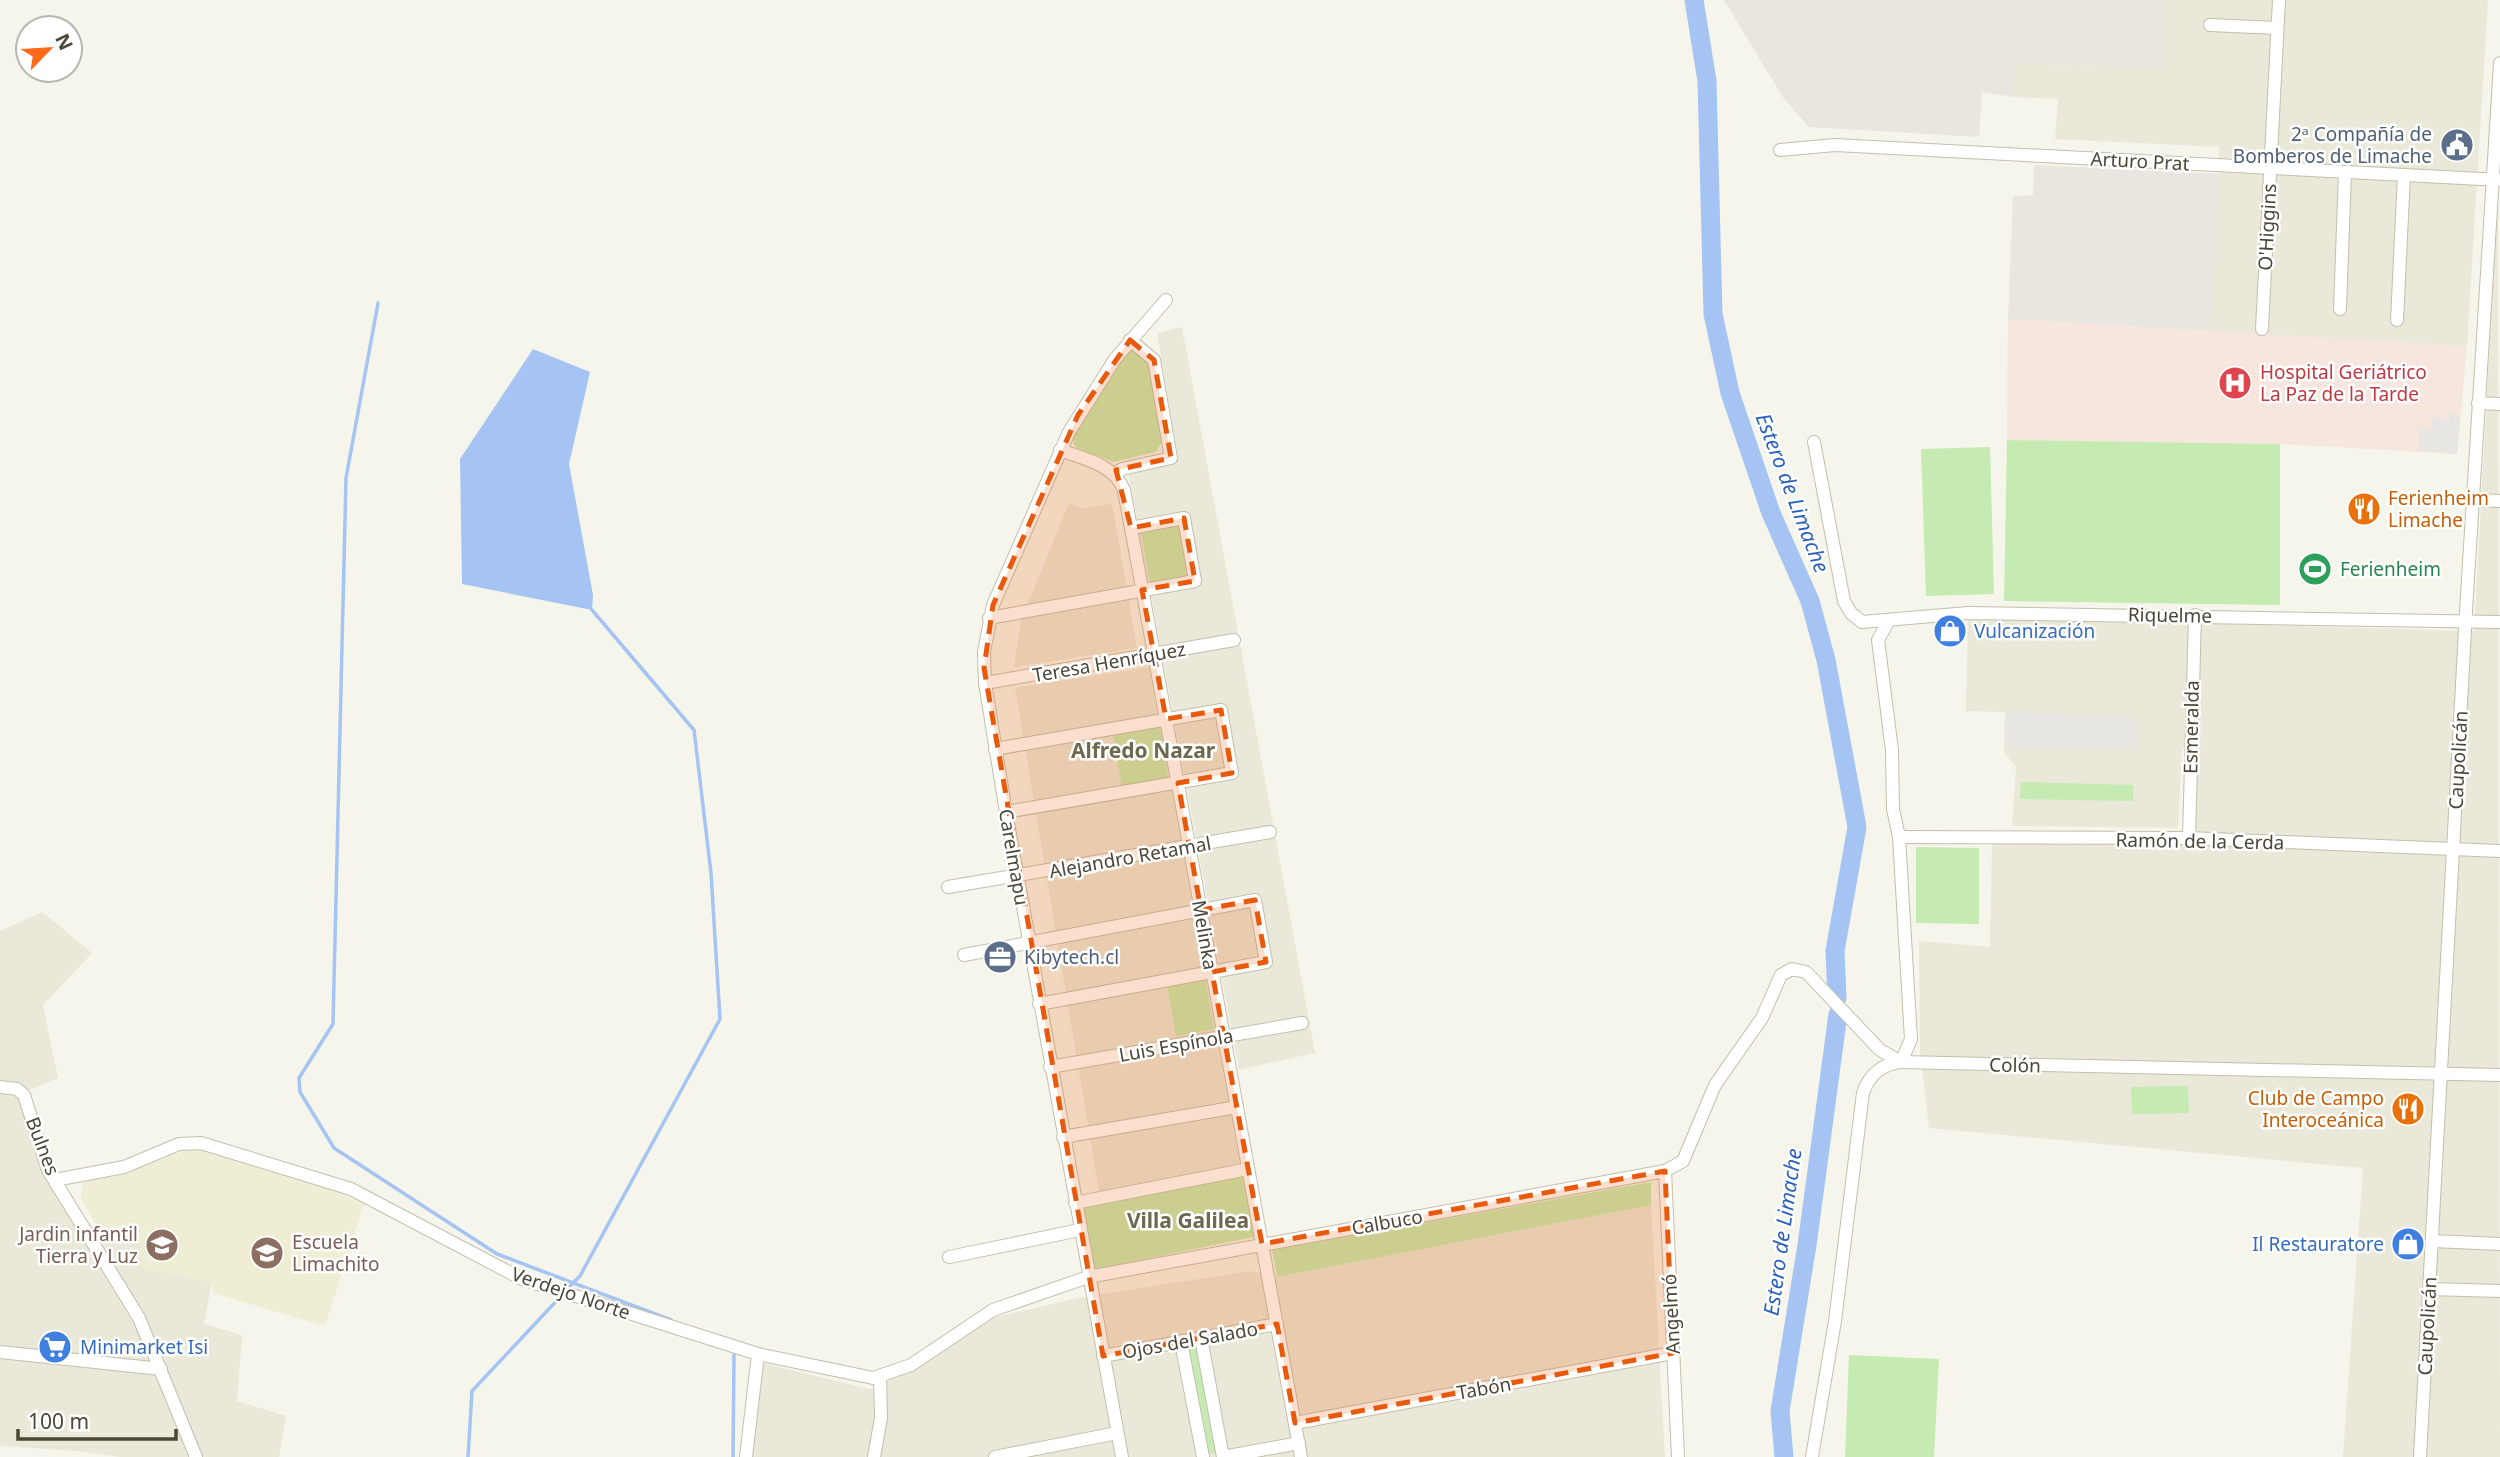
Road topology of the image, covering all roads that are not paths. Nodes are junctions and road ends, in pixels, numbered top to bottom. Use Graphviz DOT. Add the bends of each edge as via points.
graph roads {
  1 [pos="2279,0"];
  2 [pos="2210,25"];
  3 [pos="2277,29"];
  4 [pos="2500,63"];
  5 [pos="1780,150"];
  6 [pos="2269,168"];
  7 [pos="2345,172"];
  8 [pos="2404,175"];
  9 [pos="2496,180"];
  10 [pos="1166,300"];
  11 [pos="2340,309"];
  12 [pos="2398,320"];
  13 [pos="2262,329"];
  14 [pos="1130,340"];
  15 [pos="2479,403"];
  16 [pos="2500,404"];
  17 [pos="1814,442"];
  18 [pos="1060,450"];
  19 [pos="1115,474"];
  20 [pos="2472,500"];
  21 [pos="2500,501"];
  22 [pos="1131,528"];
  23 [pos="1142,590"];
  24 [pos="2195,615"];
  25 [pos="989,618"];
  26 [pos="1889,620"];
  27 [pos="2465,620"];
  28 [pos="2500,622"];
  29 [pos="1234,640"];
  30 [pos="1154,654"];
  31 [pos="985,683"];
  32 [pos="1166,719"];
  33 [pos="995,749"];
  34 [pos="1178,783"];
  35 [pos="1006,812"];
  36 [pos="1270,832"];
  37 [pos="1899,837"];
  38 [pos="2189,838"];
  39 [pos="1189,847"];
  40 [pos="2453,850"];
  41 [pos="2500,851"];
  42 [pos="1017,876"];
  43 [pos="948,887"];
  44 [pos="1201,910"];
  45 [pos="1029,942"];
  46 [pos="964,955"];
  47 [pos="1212,972"];
  48 [pos="1039,1004"];
  49 [pos="1303,1023"];
  50 [pos="1224,1037"];
  51 [pos="1901,1062"];
  52 [pos="1050,1067"];
  53 [pos="2440,1074"];
  54 [pos="2500,1075"];
  55 [pos="0,1087"];
  56 [pos="1237,1107"];
  57 [pos="1063,1137"];
  58 [pos="1248,1169"];
  59 [pos="1665,1171"];
  60 [pos="55,1180"];
  61 [pos="1075,1203"];
  62 [pos="1080,1230"];
  63 [pos="2432,1241"];
  64 [pos="1262,1244"];
  65 [pos="2500,1244"];
  66 [pos="950,1258"];
  67 [pos="1088,1277"];
  68 [pos="2430,1289"];
  69 [pos="2500,1291"];
  70 [pos="1277,1324"];
  71 [pos="1201,1338"];
  72 [pos="1181,1342"];
  73 [pos="0,1352"];
  74 [pos="1673,1353"];
  75 [pos="758,1354"];
  76 [pos="1103,1356"];
  77 [pos="161,1369"];
  78 [pos="880,1376"];
  79 [pos="1295,1423"];
  80 [pos="1117,1433"];
  81 [pos="1299,1443"];
  82 [pos="196,1457"];
  83 [pos="746,1457"];
  84 [pos="874,1457"];
  85 [pos="995,1457"];
  86 [pos="1122,1457"];
  87 [pos="1203,1457"];
  88 [pos="1223,1457"];
  89 [pos="1301,1457"];
  90 [pos="1678,1457"];
  91 [pos="1812,1457"];
  92 [pos="2420,1457"];
  1 -- 3 [label="street, O'Higgins"];
  2 -- 3 [label="street"];
  3 -- 6 [label="street, O'Higgins"];
  4 -- 9 [label="street, Caupolicán"];
  5 -- 6 [label="street, Arturo Prat" via="1835,145"];
  6 -- 7 [label="street, Arturo Prat"];
  6 -- 13 [label="street, O'Higgins"];
  7 -- 8 [label="street, Arturo Prat"];
  7 -- 11 [label="street"];
  8 -- 9 [label="street, Arturo Prat"];
  8 -- 12 [label="street"];
  9 -- 15 [label="street, Caupolicán"];
  10 -- 14 [label="street, Carelmapu"];
  14 -- 18 [label="street, Carelmapu" via="1088,398"];
  14 -- 19 [label="street" via="1154,360 1171,458"];
  15 -- 16 [label="street"];
  15 -- 20 [label="street, Caupolicán"];
  17 -- 26 [label="street, Riquelme" via="1846,607 1862,622"];
  18 -- 19 [label="street"];
  18 -- 25 [label="street, Carelmapu"];
  19 -- 22 [label="street, Melinka" via="1124,490"];
  20 -- 21 [label="street"];
  20 -- 27 [label="street, Caupolicán"];
  22 -- 23 [label="street, Melinka"];
  22 -- 23 [label="street" via="1184,518 1195,580"];
  23 -- 25 [label="street"];
  23 -- 30 [label="street, Melinka"];
  24 -- 26 [label="street, Riquelme" via="1968,613"];
  24 -- 27 [label="street, Riquelme"];
  24 -- 38 [label="street, Esmeralda"];
  25 -- 31 [label="street, Carelmapu"];
  26 -- 37 [label="street" via="1878,640"];
  27 -- 28 [label="street, Riquelme"];
  27 -- 40 [label="street, Caupolicán"];
  29 -- 30 [label="street, Teresa Henríquez"];
  30 -- 31 [label="street, Teresa Henríquez"];
  30 -- 32 [label="street, Melinka"];
  31 -- 33 [label="street, Carelmapu"];
  32 -- 33 [label="street"];
  32 -- 34 [label="street, Melinka"];
  32 -- 34 [label="street" via="1221,710 1232,773"];
  33 -- 35 [label="street, Carelmapu"];
  34 -- 35 [label="street"];
  34 -- 39 [label="street, Melinka"];
  35 -- 42 [label="street, Carelmapu"];
  36 -- 39 [label="street, Alejandro Retamal"];
  37 -- 38 [label="street, Ramón de la Cerda"];
  37 -- 51 [label="street" via="1911,1039"];
  38 -- 40 [label="street, Ramón de la Cerda"];
  39 -- 42 [label="street, Alejandro Retamal"];
  39 -- 44 [label="street, Melinka"];
  40 -- 41 [label="street, Ramón de la Cerda"];
  40 -- 53 [label="street, Caupolicán"];
  42 -- 43 [label="street, Alejandro Retamal"];
  42 -- 45 [label="street, Carelmapu"];
  44 -- 45 [label="street"];
  44 -- 47 [label="street, Melinka"];
  44 -- 47 [label="street" via="1255,900 1266,962"];
  45 -- 46 [label="street"];
  45 -- 48 [label="street, Carelmapu"];
  47 -- 48 [label="street"];
  47 -- 50 [label="street, Melinka"];
  48 -- 52 [label="street, Carelmapu"];
  49 -- 50 [label="street, Luis Espínola"];
  50 -- 52 [label="street, Luis Espínola"];
  50 -- 56 [label="street, Melinka"];
  51 -- 53 [label="street, Colón"];
  51 -- 59 [label="street, Calbuco" via="1880,1050 1806,972 1787,970 1762,1018 1714,1085 1683,1161"];
  51 -- 91 [label="street" via="1880,1069 1863,1093 1835,1321"];
  52 -- 57 [label="street, Carelmapu"];
  53 -- 54 [label="street, Colón"];
  53 -- 63 [label="street, Caupolicán"];
  55 -- 60 [label="street, Bulnes" via="24,1095"];
  56 -- 57 [label="street"];
  56 -- 58 [label="street, Melinka"];
  57 -- 61 [label="street, Carelmapu"];
  58 -- 61 [label="street"];
  58 -- 64 [label="street, Melinka"];
  59 -- 64 [label="street, Calbuco"];
  59 -- 74 [label="street, Angelmó"];
  60 -- 75 [label="street, Verdejo Norte" via="124,1167 179,1144 201,1143 351,1189 522,1279"];
  60 -- 77 [label="street, Bulnes" via="139,1318"];
  61 -- 62 [label="street, Carelmapu"];
  62 -- 66 [label="street"];
  62 -- 67 [label="street, Carelmapu"];
  63 -- 65 [label="street"];
  63 -- 68 [label="street, Caupolicán"];
  64 -- 67 [label="street, Calbuco"];
  64 -- 70 [label="street, Melinka"];
  67 -- 76 [label="street, Carelmapu"];
  67 -- 78 [label="street, Verdejo Norte" via="993,1310 919,1361"];
  68 -- 69 [label="street"];
  68 -- 92 [label="street, Caupolicán"];
  70 -- 71 [label="street, Ojos del Salado"];
  70 -- 79 [label="street, Melinka"];
  71 -- 72 [label="street, Ojos del Salado"];
  71 -- 88 [label="street"];
  72 -- 76 [label="street, Ojos del Salado"];
  72 -- 87 [label="street"];
  73 -- 77 [label="street"];
  74 -- 79 [label="street, Tabón"];
  74 -- 90 [label="street, Angelmó"];
  75 -- 78 [label="street, Verdejo Norte" via="863,1377"];
  75 -- 83 [label="street"];
  76 -- 80 [label="street, Carelmapu"];
  77 -- 82 [label="street, Bulnes"];
  78 -- 84 [label="street" via="881,1418"];
  79 -- 81 [label="street, Melinka"];
  80 -- 85 [label="street"];
  80 -- 86 [label="street, Carelmapu"];
  81 -- 88 [label="street"];
  81 -- 89 [label="street, Melinka"];
}
